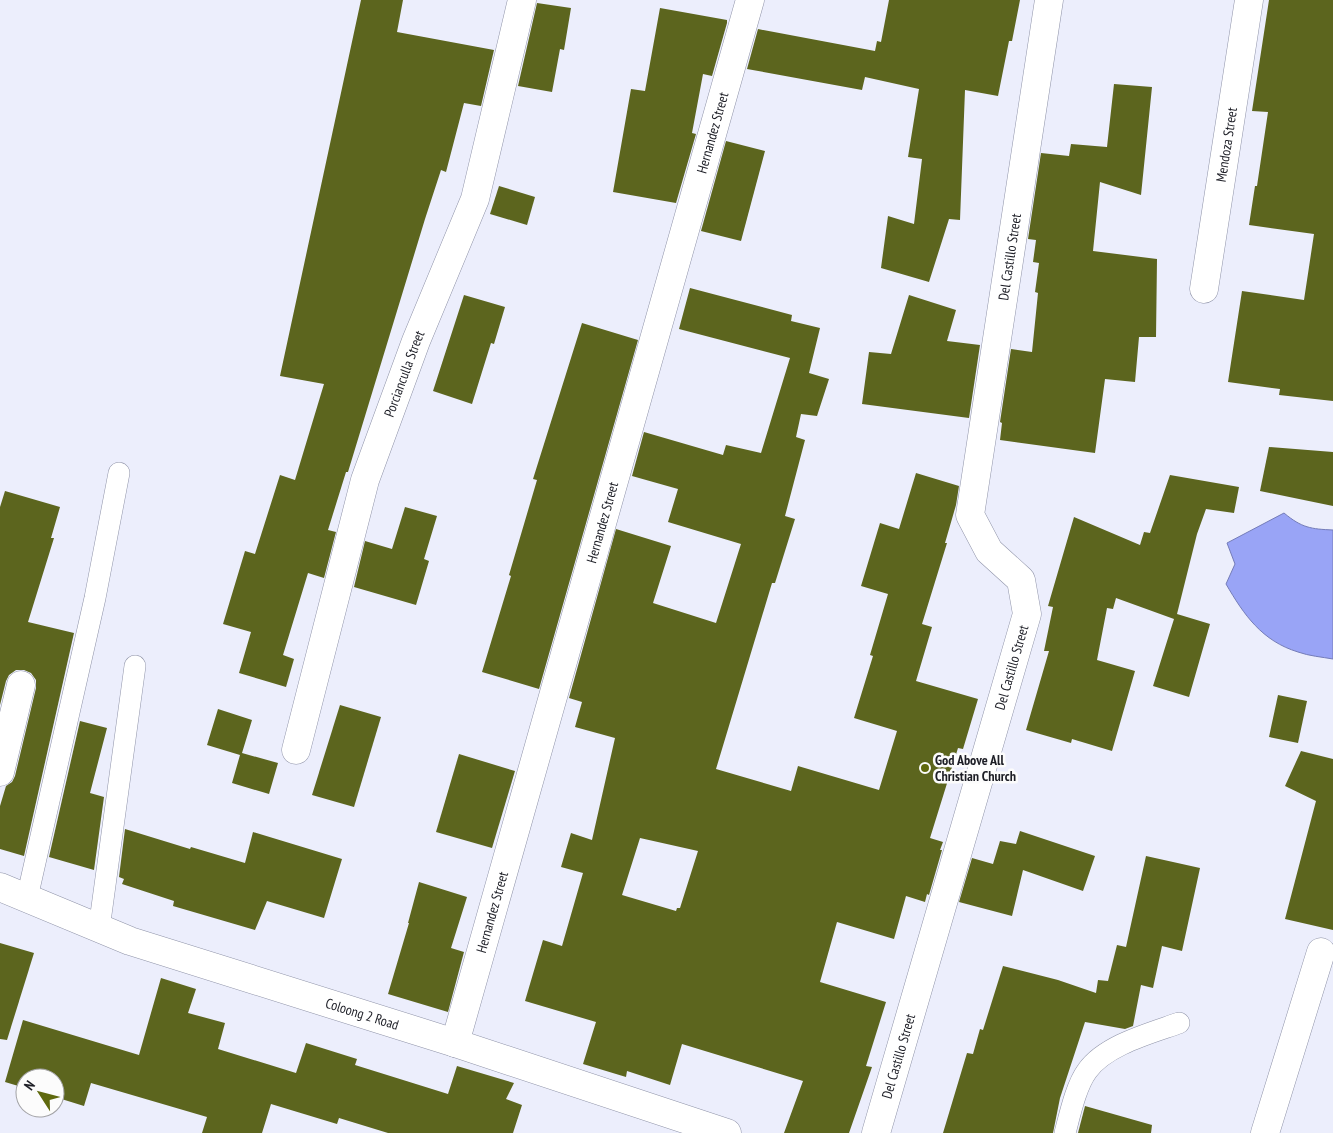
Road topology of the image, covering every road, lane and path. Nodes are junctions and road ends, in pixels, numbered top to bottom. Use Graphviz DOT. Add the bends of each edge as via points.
graph roads {
  1 [pos="522,0"];
  2 [pos="750,0"];
  3 [pos="1049,0"];
  4 [pos="1249,0"];
  5 [pos="1204,289"];
  6 [pos="119,473"];
  7 [pos="135,666"];
  8 [pos="21,685"];
  9 [pos="296,750"];
  10 [pos="0,772"];
  11 [pos="0,887"];
  12 [pos="27,898"];
  13 [pos="99,929"];
  14 [pos="1321,952"];
  15 [pos="1180,1023"];
  16 [pos="454,1043"];
  17 [pos="727,1133"];
  18 [pos="876,1133"];
  19 [pos="1065,1133"];
  20 [pos="1265,1133"];
  1 -- 9 [label="street, Porcianculla Street" via="475,199 416,341 365,480"];
  2 -- 16 [label="street, Hernandez Street"];
  3 -- 18 [label="street, Del Castillo Street" via="970,515 989,551 1021,580 1027,614"];
  4 -- 5 [label="street, Mendoza Street"];
  6 -- 12 [label="lane" via="95,598"];
  7 -- 13 [label="lane"];
  8 -- 10 [label="street"];
  11 -- 12 [label="street, Coloong 2 Road"];
  12 -- 13 [label="street, Coloong 2 Road"];
  13 -- 16 [label="street, Coloong 2 Road" via="130,942"];
  14 -- 20 [label="street"];
  15 -- 19 [label="lane" via="1126,1042 1105,1054 1088,1070"];
  16 -- 17 [label="street, Coloong 2 Road"];
}
